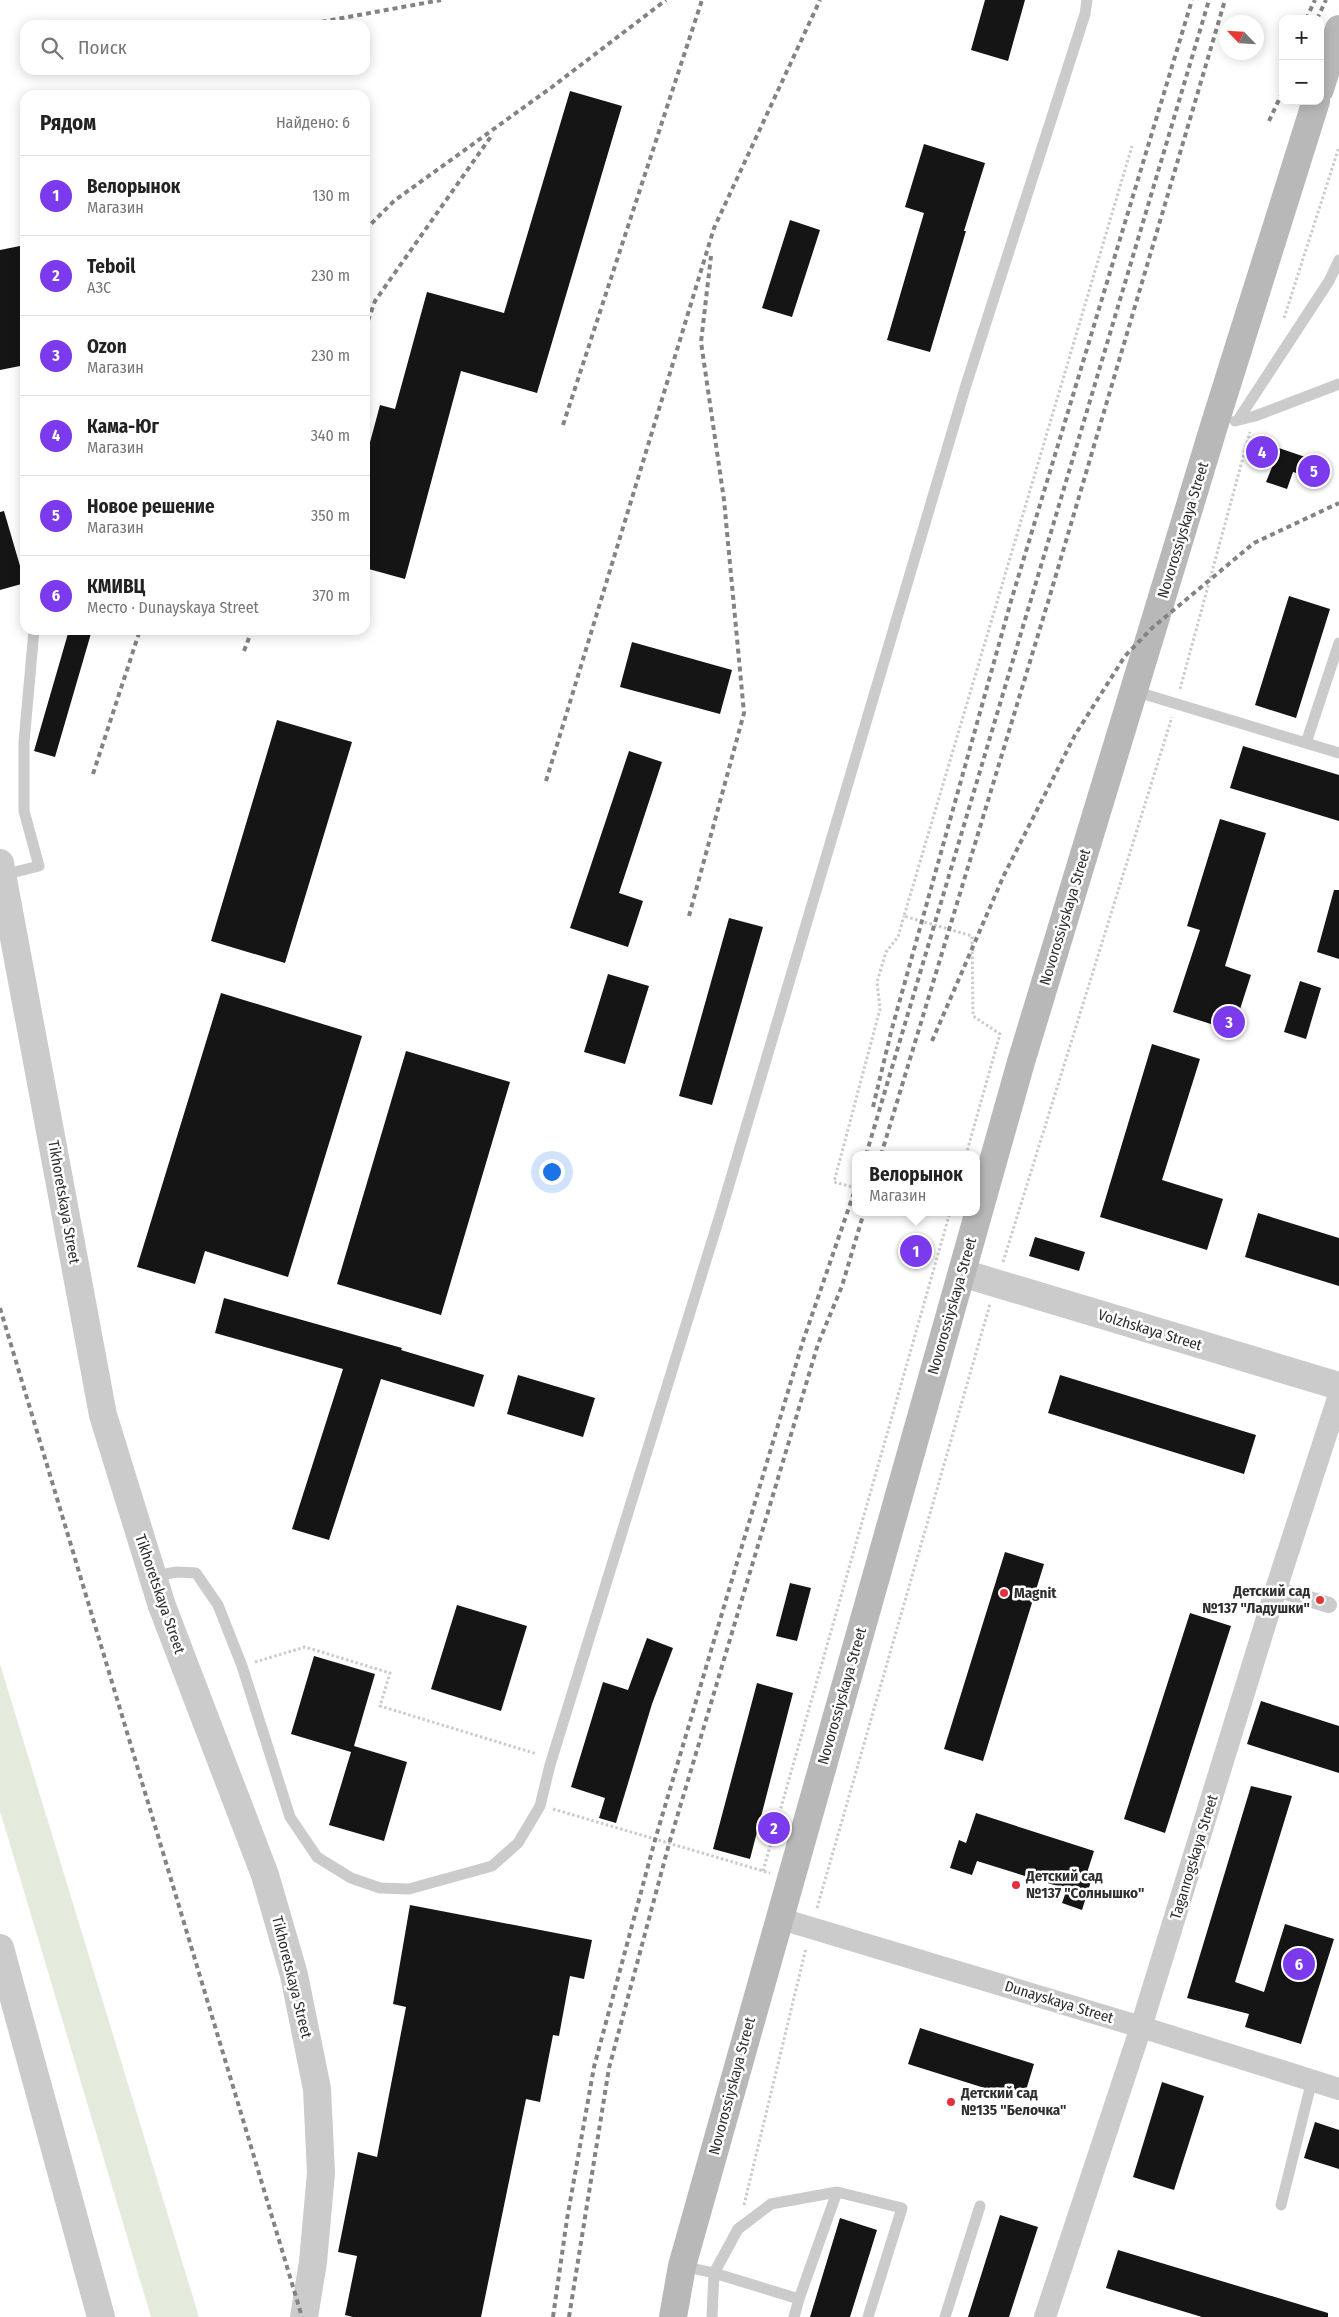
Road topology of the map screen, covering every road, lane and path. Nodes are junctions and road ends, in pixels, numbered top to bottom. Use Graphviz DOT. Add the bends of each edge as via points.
graph roads {
  1 [pos="1087,0"];
  2 [pos="1339,30"];
  3 [pos="1324,77"];
  4 [pos="1315,105"];
  5 [pos="1132,146"];
  6 [pos="1339,147"];
  7 [pos="1339,260"];
  8 [pos="1283,323"];
  9 [pos="1339,384"];
  10 [pos="1255,416"];
  11 [pos="1226,423"];
  12 [pos="34,635"];
  13 [pos="1339,643"];
  14 [pos="1134,691"];
  15 [pos="1176,704"];
  16 [pos="1306,743"];
  17 [pos="1339,753"];
  18 [pos="2,869"];
  19 [pos="904,916"];
  20 [pos="967,1151"];
  21 [pos="852,1187"];
  22 [pos="980,1209"];
  23 [pos="948,1216"];
  24 [pos="978,1216"];
  25 [pos="962,1273"];
  26 [pos="996,1283"];
  27 [pos="1339,1386"];
  28 [pos="1339,1395"];
  29 [pos="153,1576"];
  30 [pos="1276,1590"];
  31 [pos="1329,1605"];
  32 [pos="242,1666"];
  33 [pos="552,1758"];
  34 [pos="540,1806"];
  35 [pos="763,1871"];
  36 [pos="790,1879"];
  37 [pos="778,1918"];
  38 [pos="811,1928"];
  39 [pos="0,1948"];
  40 [pos="1141,2027"];
  41 [pos="1312,2080"];
  42 [pos="1339,2089"];
  43 [pos="837,2192"];
  44 [pos="1282,2204"];
  45 [pos="980,2206"];
  46 [pos="738,2229"];
  47 [pos="682,2266"];
  48 [pos="714,2273"];
  49 [pos="799,2299"];
  50 [pos="101,2317"];
  51 [pos="304,2317"];
  52 [pos="673,2317"];
  53 [pos="712,2317"];
  54 [pos="794,2317"];
  55 [pos="868,2317"];
  56 [pos="945,2317"];
  57 [pos="1045,2317"];
  1 -- 33 [label="lane" via="966,385 723,1206"];
  2 -- 3 [label="main road"];
  4 -- 11 [label="main road, Novorossiyskaya Street"];
  5 -- 19 [label="path"];
  6 -- 8 [label="path"];
  7 -- 11 [label="lane" via="1330,282"];
  9 -- 10 [label="lane"];
  10 -- 11 [label="lane"];
  10 -- 15 [label="path"];
  11 -- 14 [label="main road, Novorossiyskaya Street"];
  12 -- 18 [label="lane" via="24,742 24,811 38,866"];
  13 -- 16 [label="lane"];
  14 -- 15 [label="lane"];
  14 -- 22 [label="main road, Novorossiyskaya Street" via="1021,1062"];
  15 -- 16 [label="lane"];
  15 -- 26 [label="path"];
  16 -- 17 [label="lane"];
  18 -- 29 [label="street, Tikhoretskaya Street" via="103,1415"];
  19 -- 20 [label="path" via="972,936 973,1016 1000,1034"];
  19 -- 21 [label="path" via="898,938 886,952 877,982 880,1008 834,1182"];
  23 -- 35 [label="path"];
  24 -- 25 [label="main road, Novorossiyskaya Street"];
  25 -- 26 [label="street, Volzhskaya Street"];
  25 -- 36 [label="main road, Novorossiyskaya Street"];
  26 -- 27 [label="street, Volzhskaya Street"];
  26 -- 38 [label="path"];
  28 -- 30 [label="street, Taganrogskaya Street"];
  29 -- 32 [label="lane" via="196,1573 218,1605"];
  29 -- 51 [label="street, Tikhoretskaya Street" via="265,1875 294,1975 317,2089 321,2172 313,2262"];
  30 -- 31 [label="street"];
  30 -- 40 [label="street, Taganrogskaya Street"];
  32 -- 33 [label="path" via="305,1647 390,1673 380,1706"];
  32 -- 34 [label="lane" via="290,1817 317,1857 351,1878 380,1888 409,1889 492,1866 518,1843"];
  33 -- 34 [label="lane"];
  34 -- 35 [label="path"];
  35 -- 36 [label="path"];
  36 -- 37 [label="main road, Novorossiyskaya Street"];
  37 -- 38 [label="street, Dunayskaya Street"];
  37 -- 47 [label="main road, Novorossiyskaya Street"];
  38 -- 40 [label="street, Dunayskaya Street"];
  38 -- 46 [label="path"];
  39 -- 50 [label="street"];
  40 -- 41 [label="street, Dunayskaya Street"];
  40 -- 57 [label="street, Taganrogskaya Street"];
  41 -- 42 [label="street, Dunayskaya Street"];
  41 -- 44 [label="lane"];
  43 -- 46 [label="lane" via="771,2204"];
  43 -- 49 [label="lane"];
  43 -- 55 [label="lane" via="902,2208"];
  45 -- 56 [label="lane"];
  46 -- 48 [label="lane"];
  47 -- 48 [label="lane"];
  47 -- 52 [label="main road, Novorossiyskaya Street"];
  48 -- 49 [label="lane"];
  48 -- 53 [label="lane"];
  49 -- 54 [label="lane"];
}
